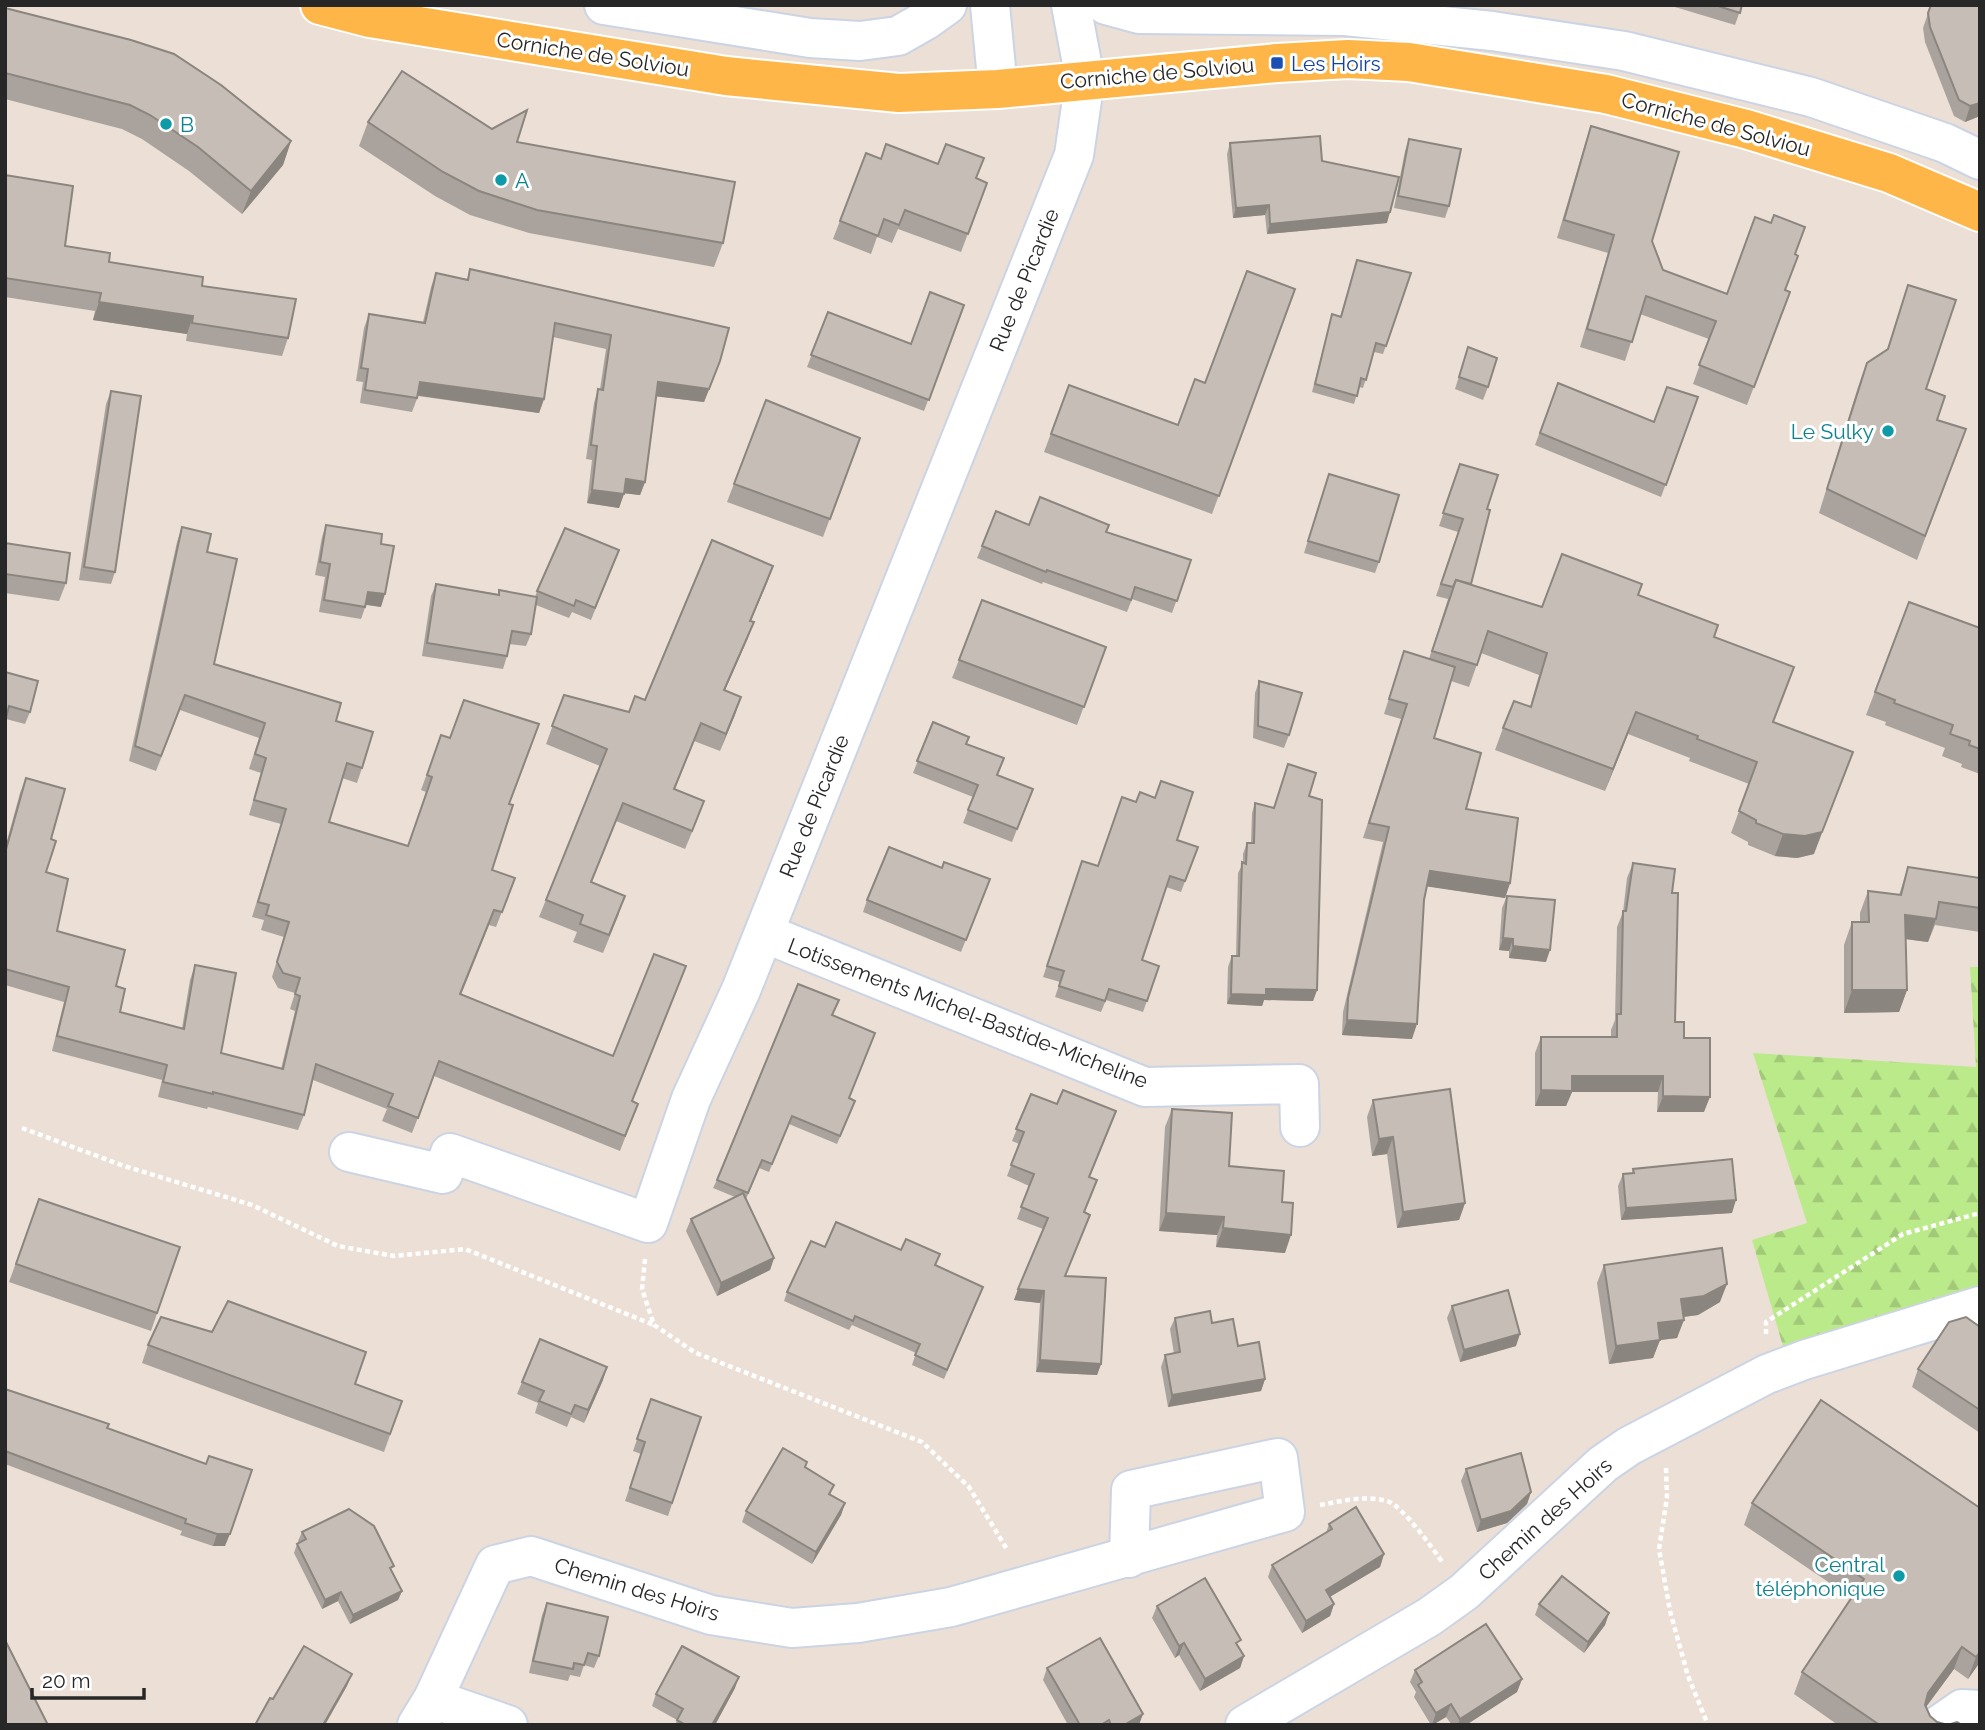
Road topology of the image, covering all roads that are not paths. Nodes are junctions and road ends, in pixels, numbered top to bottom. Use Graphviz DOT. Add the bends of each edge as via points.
graph roads {
  1 [pos="604,5"];
  2 [pos="947,5"];
  3 [pos="990,5"];
  4 [pos="1071,5"];
  5 [pos="1106,5"];
  6 [pos="338,8"];
  7 [pos="1085,79"];
  8 [pos="999,89"];
  9 [pos="1980,160"];
  10 [pos="1980,212"];
  11 [pos="764,933"];
  12 [pos="1300,1127"];
  13 [pos="349,1152"];
  14 [pos="1980,1306"];
  15 [pos="1129,1558"];
  16 [pos="1980,1710"];
  17 [pos="425,1712"];
  18 [pos="508,1725"];
  19 [pos="1245,1725"];
  20 [pos="1939,1725"];
  1 -- 2 [label="street" via="810,38 860,41 898,36"];
  3 -- 8 [label="street"];
  4 -- 7 [label="street, Rue de Picardie"];
  5 -- 9 [label="street" via="1139,14 1345,16 1624,51 1811,97 1945,143"];
  6 -- 8 [label="main road, Corniche de Solviou" via="726,76 899,93"];
  7 -- 8 [label="main road, Corniche de Solviou"];
  7 -- 10 [label="main road, Corniche de Solviou" via="1348,59 1465,70 1606,94 1746,129 1889,173"];
  7 -- 11 [label="street, Rue de Picardie" via="1074,155"];
  11 -- 12 [label="street, Lotissements Michel-Bastide-Micheline" via="1145,1087 1299,1084"];
  11 -- 13 [label="street, Rue de Picardie" via="691,1099 648,1223 450,1153 443,1174"];
  14 -- 19 [label="street, Chemin des Hoirs" via="1767,1374 1629,1446 1603,1464 1464,1592"];
  15 -- 15 [label="street, Chemin des Hoirs" via="1285,1512 1278,1458 1131,1490"];
  15 -- 17 [label="street, Chemin des Hoirs" via="938,1609 858,1623 792,1628 711,1615 531,1556 495,1565"];
  16 -- 20 [label="street" via="1962,1709"];
  17 -- 18 [label="street, Chemin des Hoirs"];
}
